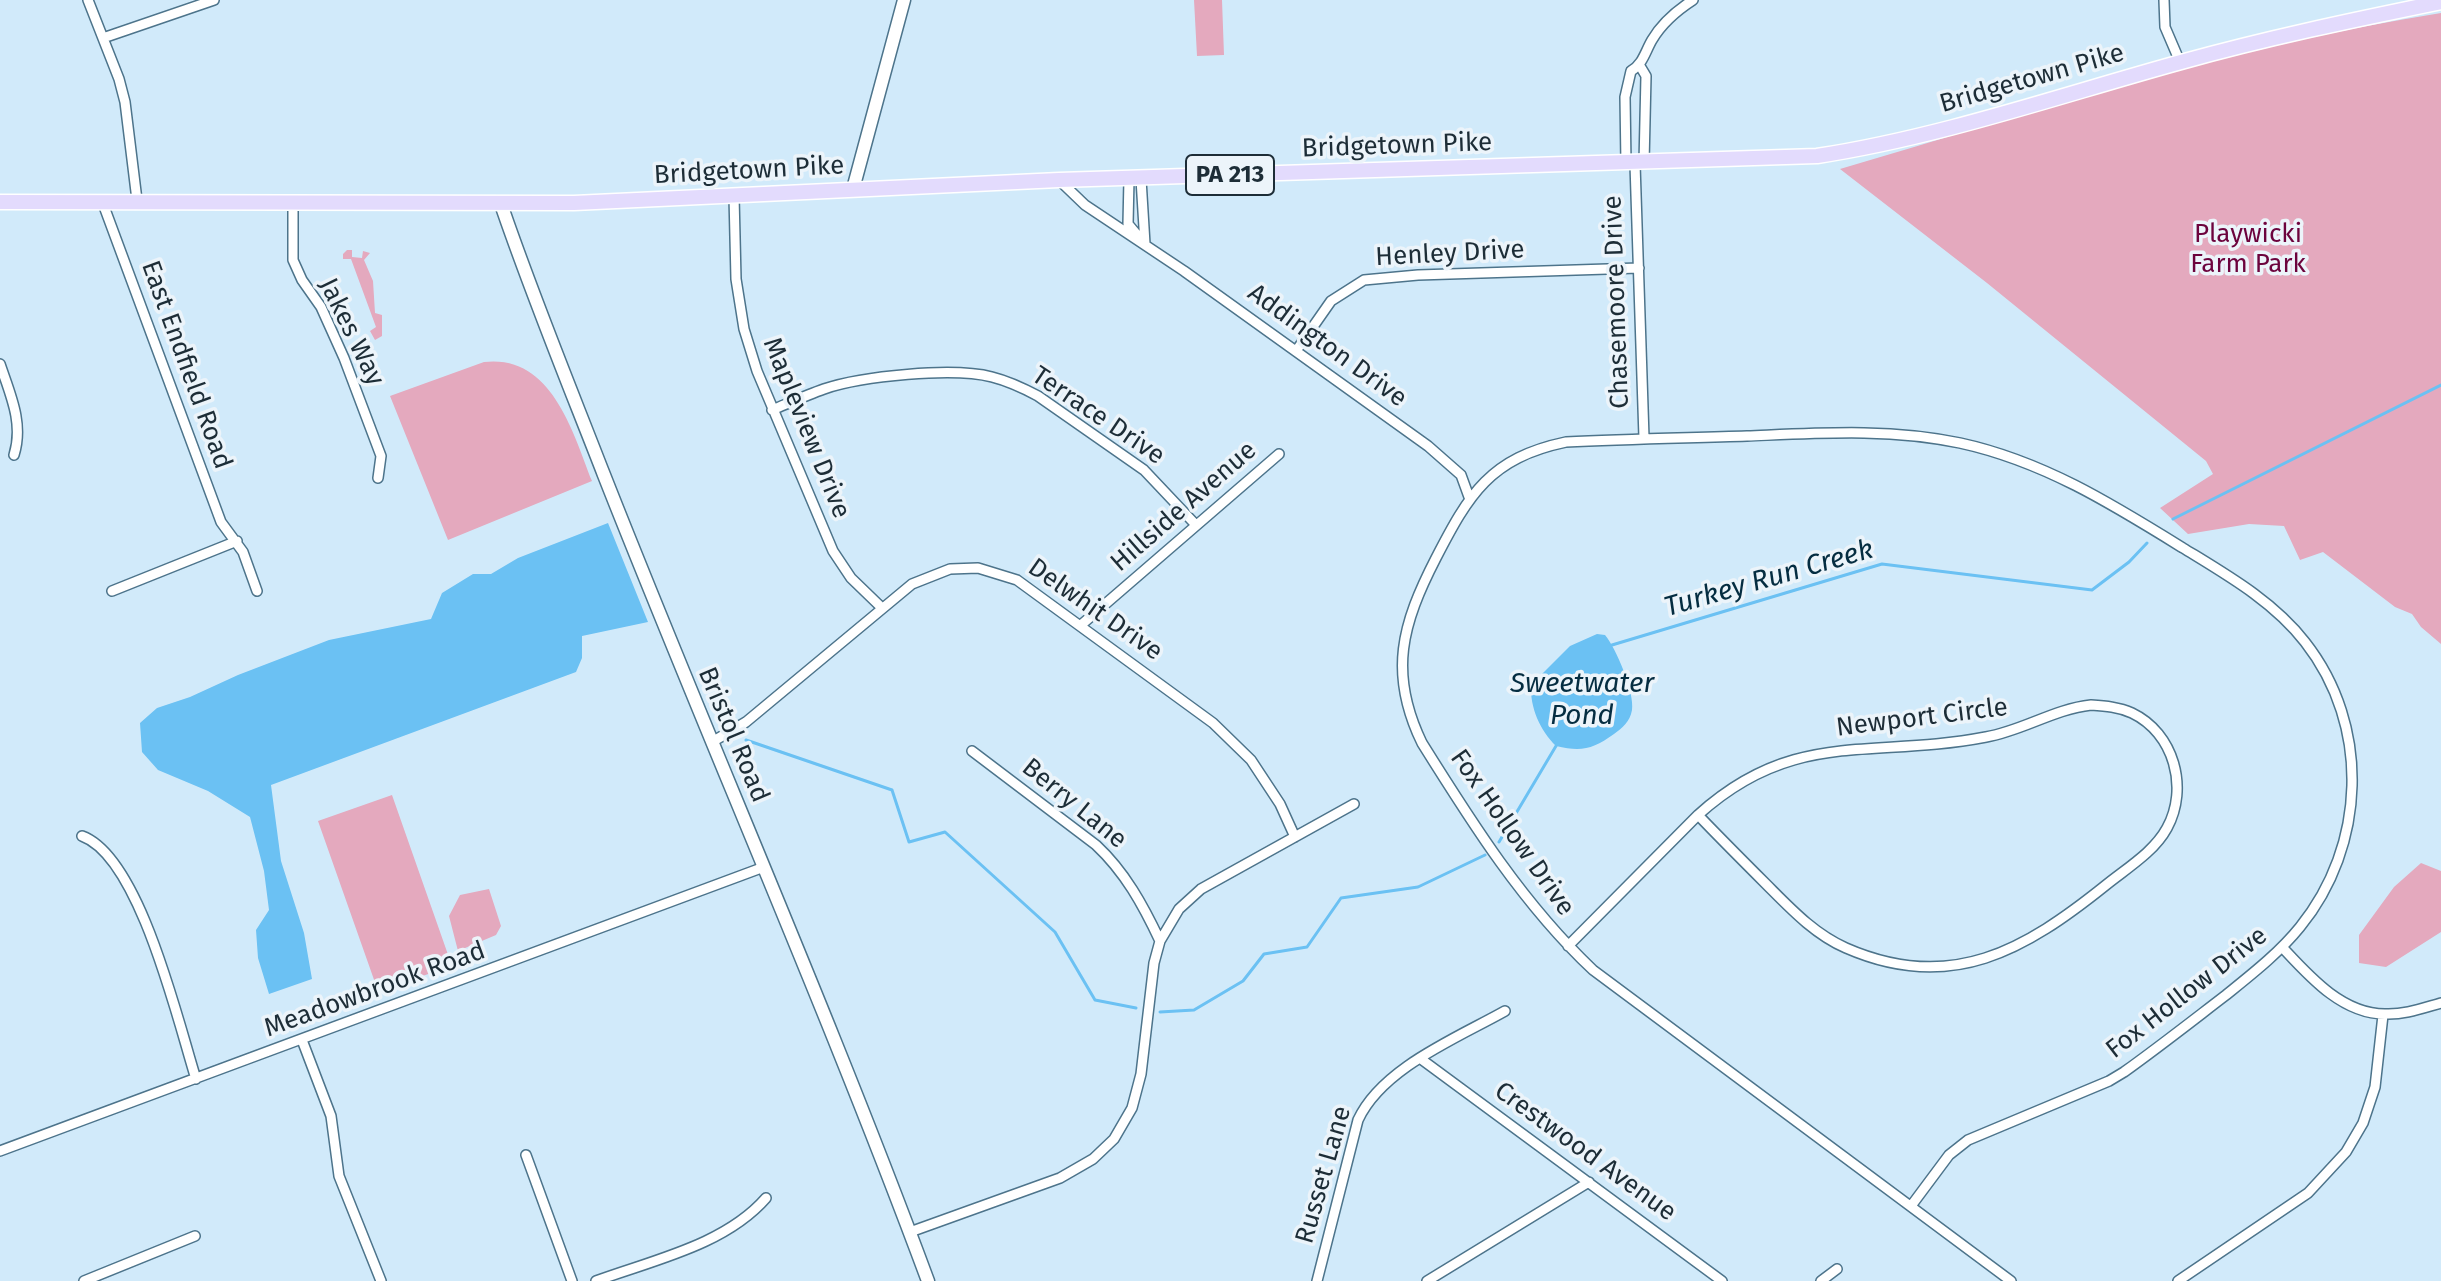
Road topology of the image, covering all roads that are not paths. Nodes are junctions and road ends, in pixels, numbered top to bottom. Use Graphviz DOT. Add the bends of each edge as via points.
graph roads {
  1 [pos="88,0"];
  2 [pos="214,0"];
  3 [pos="904,0"];
  4 [pos="1693,0"];
  5 [pos="2164,0"];
  6 [pos="2441,2"];
  7 [pos="103,38"];
  8 [pos="2180,62"];
  9 [pos="1640,66"];
  10 [pos="1635,164"];
  11 [pos="1135,179"];
  12 [pos="1059,180"];
  13 [pos="853,189"];
  14 [pos="734,196"];
  15 [pos="137,200"];
  16 [pos="102,201"];
  17 [pos="0,202"];
  18 [pos="293,202"];
  19 [pos="501,204"];
  20 [pos="1145,244"];
  21 [pos="1639,268"];
  22 [pos="1296,351"];
  23 [pos="0,364"];
  24 [pos="772,410"];
  25 [pos="1644,438"];
  26 [pos="1279,454"];
  27 [pos="14,455"];
  28 [pos="378,478"];
  29 [pos="1469,497"];
  30 [pos="1196,525"];
  31 [pos="237,541"];
  32 [pos="112,591"];
  33 [pos="257,591"];
  34 [pos="882,608"];
  35 [pos="1081,625"];
  36 [pos="712,742"];
  37 [pos="972,751"];
  38 [pos="1354,804"];
  39 [pos="1698,815"];
  40 [pos="82,836"];
  41 [pos="1295,837"];
  42 [pos="764,867"];
  43 [pos="1160,941"];
  44 [pos="1568,946"];
  45 [pos="2282,947"];
  46 [pos="2441,1003"];
  47 [pos="1505,1011"];
  48 [pos="2383,1015"];
  49 [pos="302,1040"];
  50 [pos="1421,1059"];
  51 [pos="196,1079"];
  52 [pos="0,1151"];
  53 [pos="526,1155"];
  54 [pos="1589,1182"];
  55 [pos="766,1198"];
  56 [pos="1911,1206"];
  57 [pos="910,1232"];
  58 [pos="195,1236"];
  59 [pos="1837,1269"];
  60 [pos="84,1281"];
  61 [pos="381,1281"];
  62 [pos="572,1281"];
  63 [pos="596,1281"];
  64 [pos="928,1281"];
  65 [pos="1317,1281"];
  66 [pos="1427,1281"];
  67 [pos="1722,1281"];
  68 [pos="1821,1281"];
  69 [pos="2011,1281"];
  70 [pos="2178,1281"];
  1 -- 7 [label="street"];
  2 -- 7 [label="street"];
  3 -- 13 [label="main road"];
  4 -- 9 [label="street" via="1659,29"];
  5 -- 8 [label="street" via="2165,27"];
  6 -- 8 [label="main road, Bridgetown Pike / PA 213" via="2290,32"];
  7 -- 15 [label="street" via="125,102"];
  8 -- 10 [label="main road, Bridgetown Pike / PA 213" via="1866,149"];
  9 -- 10 [label="street" via="1646,76"];
  9 -- 10 [label="street" via="1631,71 1626,90"];
  10 -- 11 [label="main road, Bridgetown Pike / PA 213"];
  10 -- 21 [label="street, Chasemoore Drive"];
  11 -- 12 [label="main road, Bridgetown Pike / PA 213"];
  11 -- 20 [label="street, Addington Drive" via="1128,224"];
  12 -- 13 [label="main road, Bridgetown Pike / PA 213"];
  12 -- 20 [label="street, Addington Drive" via="1085,205"];
  13 -- 14 [label="main road, Bridgetown Pike / PA 213"];
  14 -- 19 [label="main road, Bridgetown Pike / PA 213"];
  14 -- 24 [label="street, Mapleview Drive" via="736,279 744,329"];
  15 -- 16 [label="main road, Bridgetown Pike / PA 213"];
  15 -- 18 [label="main road, Bridgetown Pike / PA 213"];
  16 -- 17 [label="main road, Bridgetown Pike / PA 213"];
  16 -- 31 [label="street, East Endfield Road" via="221,522"];
  18 -- 19 [label="main road, Bridgetown Pike / PA 213"];
  18 -- 28 [label="street, Jakes Way" via="293,260 344,358 381,456"];
  19 -- 36 [label="main road, Bristol Road"];
  20 -- 22 [label="street, Addington Drive"];
  21 -- 22 [label="street, Henley Drive" via="1364,280 1331,301"];
  21 -- 25 [label="street, Chasemoore Drive"];
  22 -- 29 [label="street, Addington Drive" via="1428,446 1461,475"];
  23 -- 27 [label="street" via="17,418"];
  24 -- 30 [label="street, Terrace Drive" via="858,380 991,376 1038,396 1144,470"];
  24 -- 34 [label="street, Mapleview Drive" via="838,561"];
  25 -- 29 [label="street, Fox Hollow Drive" via="1548,446 1500,469"];
  25 -- 45 [label="street, Fox Hollow Drive" via="1874,432 1989,450 2089,491 2258,596 2315,657 2345,725 2352,764 2350,816 2334,872 2316,905"];
  26 -- 30 [label="street, Hillside Avenue"];
  29 -- 44 [label="street, Fox Hollow Drive" via="1406,625 1401,658 1406,702 1436,765 1519,890"];
  30 -- 35 [label="street, Hillside Avenue"];
  31 -- 32 [label="street"];
  31 -- 33 [label="street, East Endfield Road"];
  34 -- 35 [label="street, Delwhit Drive" via="924,577 978,568 1017,580"];
  34 -- 36 [label="street, Delwhit Drive" via="746,722"];
  35 -- 41 [label="street, Delwhit Drive" via="1239,747 1271,788"];
  36 -- 42 [label="main road, Bristol Road"];
  37 -- 43 [label="street, Berry Lane" via="1114,862"];
  38 -- 41 [label="street"];
  39 -- 39 [label="street, Newport Circle" via="1800,917 1831,940 1885,962 1935,966 2000,954 2062,920 2157,842 2174,812 2177,785 2167,746 2150,725 2130,712 2091,705 1978,739 1800,756 1739,783"];
  39 -- 44 [label="street, Newport Circle"];
  40 -- 51 [label="street" via="109,854 147,923"];
  41 -- 43 [label="street" via="1201,889 1179,909"];
  42 -- 49 [label="street, Meadowbrook Road"];
  42 -- 57 [label="main road, Bristol Road"];
  43 -- 57 [label="street" via="1141,1074 1132,1108 1114,1139 1060,1178"];
  44 -- 56 [label="street, Fox Hollow Drive" via="1606,981"];
  45 -- 48 [label="street" via="2339,999"];
  45 -- 56 [label="street, Fox Hollow Drive" via="2124,1072 1958,1147"];
  46 -- 48 [label="street"];
  47 -- 50 [label="street, Russet Lane"];
  48 -- 70 [label="street" via="2372,1095 2346,1152 2308,1193"];
  49 -- 51 [label="street, Meadowbrook Road"];
  49 -- 61 [label="street" via="331,1116 339,1176"];
  50 -- 54 [label="street, Crestwood Avenue"];
  50 -- 65 [label="street, Russet Lane" via="1380,1086 1358,1120"];
  51 -- 52 [label="street, Meadowbrook Road"];
  53 -- 62 [label="street"];
  54 -- 66 [label="street"];
  54 -- 67 [label="street, Crestwood Avenue"];
  55 -- 63 [label="street" via="719,1236"];
  56 -- 69 [label="street"];
  57 -- 64 [label="main road, Bristol Road"];
  58 -- 60 [label="street"];
  59 -- 68 [label="street"];
}
